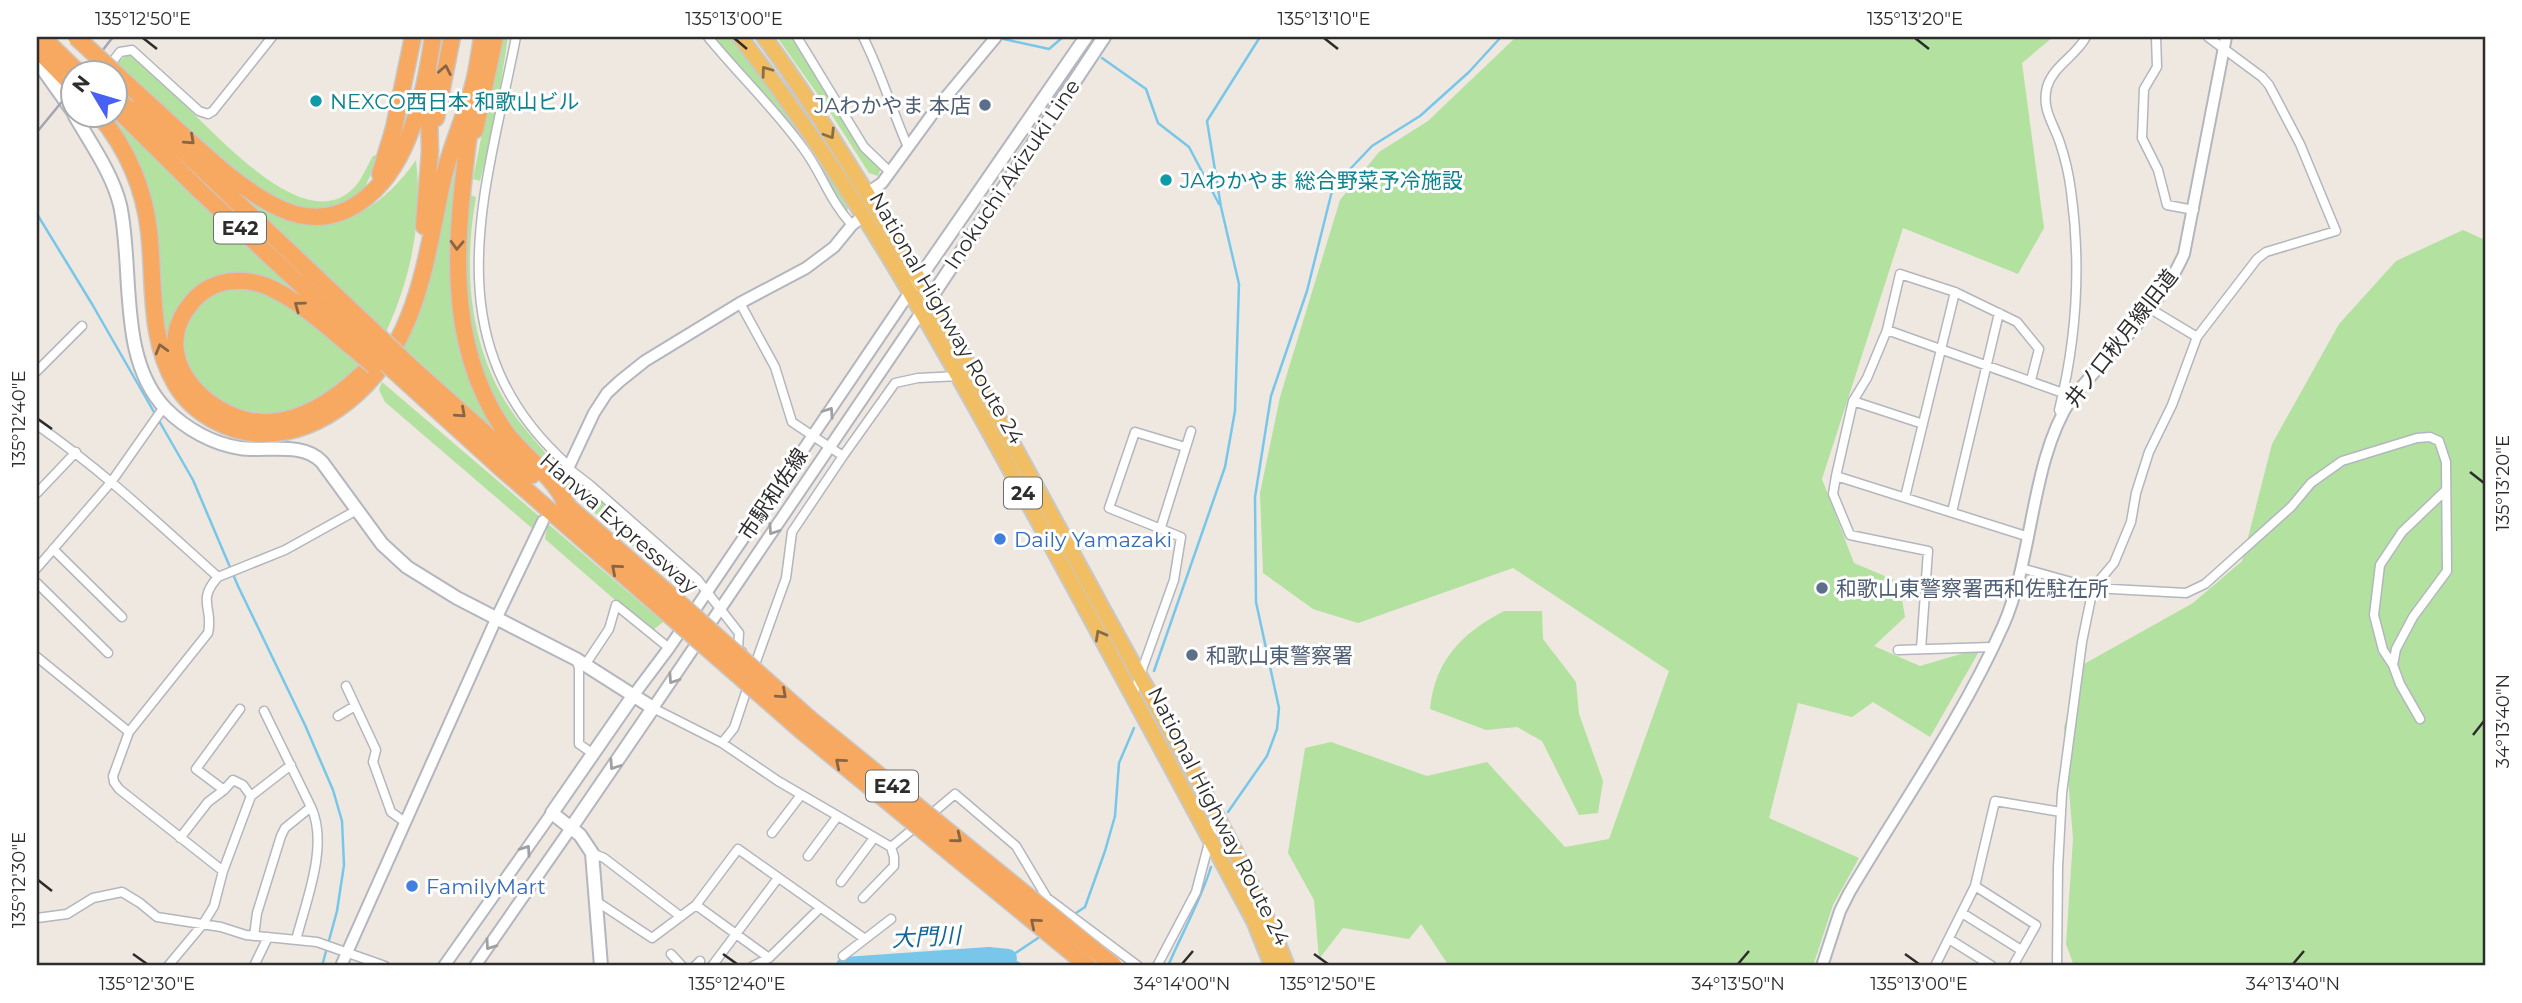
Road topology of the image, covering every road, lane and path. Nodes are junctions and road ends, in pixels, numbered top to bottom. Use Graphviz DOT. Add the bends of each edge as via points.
graph roads {
  1 [pos="42,37"];
  2 [pos="63,37"];
  3 [pos="76,37"];
  4 [pos="272,37"];
  5 [pos="413,37"];
  6 [pos="433,37"];
  7 [pos="452,37"];
  8 [pos="472,37"];
  9 [pos="482,37"];
  10 [pos="495,37"];
  11 [pos="516,37"];
  12 [pos="708,37"];
  13 [pos="740,37"];
  14 [pos="764,37"];
  15 [pos="797,37"];
  16 [pos="863,37"];
  17 [pos="996,37"];
  18 [pos="1086,37"];
  19 [pos="2086,37"];
  20 [pos="2156,37"];
  21 [pos="2208,37"];
  22 [pos="2226,37"];
  23 [pos="1101,41"];
  24 [pos="37,49"];
  25 [pos="2224,49"];
  26 [pos="66,60"];
  27 [pos="87,60"];
  28 [pos="93,60"];
  29 [pos="113,60"];
  30 [pos="37,61"];
  31 [pos="428,70"];
  32 [pos="60,73"];
  33 [pos="475,79"];
  34 [pos="60,93"];
  35 [pos="130,107"];
  36 [pos="130,108"];
  37 [pos="84,130"];
  38 [pos="110,130"];
  39 [pos="908,147"];
  40 [pos="430,151"];
  41 [pos="890,172"];
  42 [pos="444,177"];
  43 [pos="867,193"];
  44 [pos="461,202"];
  45 [pos="355,206"];
  46 [pos="2194,210"];
  47 [pos="864,215"];
  48 [pos="852,225"];
  49 [pos="920,277"];
  50 [pos="910,292"];
  51 [pos="1955,292"];
  52 [pos="930,296"];
  53 [pos="740,303"];
  54 [pos="2149,308"];
  55 [pos="922,311"];
  56 [pos="1999,313"];
  57 [pos="82,327"];
  58 [pos="1887,330"];
  59 [pos="360,337"];
  60 [pos="2197,337"];
  61 [pos="1942,351"];
  62 [pos="1987,366"];
  63 [pos="37,371"];
  64 [pos="960,376"];
  65 [pos="404,377"];
  66 [pos="2031,380"];
  67 [pos="2063,393"];
  68 [pos="1853,401"];
  69 [pos="161,409"];
  70 [pos="2061,414"];
  71 [pos="1923,424"];
  72 [pos="37,425"];
  73 [pos="1191,431"];
  74 [pos="813,436"];
  75 [pos="828,447"];
  76 [pos="1185,447"];
  77 [pos="76,452"];
  78 [pos="843,456"];
  79 [pos="566,471"];
  80 [pos="1836,475"];
  81 [pos="112,481"];
  82 [pos="2446,490"];
  83 [pos="37,494"];
  84 [pos="1905,497"];
  85 [pos="570,509"];
  86 [pos="357,510"];
  87 [pos="1952,512"];
  88 [pos="543,521"];
  89 [pos="1161,527"];
  90 [pos="2029,537"];
  91 [pos="53,549"];
  92 [pos="37,568"];
  93 [pos="2021,568"];
  94 [pos="218,577"];
  95 [pos="37,583"];
  96 [pos="2093,588"];
  97 [pos="708,590"];
  98 [pos="671,607"];
  99 [pos="720,609"];
  100 [pos="122,617"];
  101 [pos="497,617"];
  102 [pos="1992,647"];
  103 [pos="669,648"];
  104 [pos="1921,649"];
  105 [pos="1898,650"];
  106 [pos="108,653"];
  107 [pos="37,657"];
  108 [pos="580,662"];
  109 [pos="755,663"];
  110 [pos="2393,665"];
  111 [pos="1140,678"];
  112 [pos="346,686"];
  113 [pos="1133,695"];
  114 [pos="633,696"];
  115 [pos="355,706"];
  116 [pos="653,708"];
  117 [pos="240,709"];
  118 [pos="264,711"];
  119 [pos="338,716"];
  120 [pos="2420,719"];
  121 [pos="128,732"];
  122 [pos="722,743"];
  123 [pos="592,753"];
  124 [pos="291,765"];
  125 [pos="224,790"];
  126 [pos="801,795"];
  127 [pos="251,796"];
  128 [pos="311,807"];
  129 [pos="2062,812"];
  130 [pos="552,813"];
  131 [pos="1216,816"];
  132 [pos="837,817"];
  133 [pos="405,822"];
  134 [pos="571,828"];
  135 [pos="772,833"];
  136 [pos="1209,837"];
  137 [pos="180,838"];
  138 [pos="874,838"];
  139 [pos="891,847"];
  140 [pos="592,853"];
  141 [pos="808,856"];
  142 [pos="223,871"];
  143 [pos="778,878"];
  144 [pos="841,882"];
  145 [pos="1975,886"];
  146 [pos="863,898"];
  147 [pos="596,901"];
  148 [pos="696,905"];
  149 [pos="821,908"];
  150 [pos="1962,913"];
  151 [pos="680,916"];
  152 [pos="37,918"];
  153 [pos="891,919"];
  154 [pos="203,924"];
  155 [pos="736,933"];
  156 [pos="254,936"];
  157 [pos="268,937"];
  158 [pos="865,939"];
  159 [pos="1949,939"];
  160 [pos="296,940"];
  161 [pos="2021,950"];
  162 [pos="346,952"];
  163 [pos="671,954"];
  164 [pos="843,956"];
  165 [pos="769,958"];
  166 [pos="168,966"];
  167 [pos="254,966"];
  168 [pos="341,966"];
  169 [pos="385,966"];
  170 [pos="444,966"];
  171 [pos="475,966"];
  172 [pos="601,966"];
  173 [pos="682,966"];
  174 [pos="712,966"];
  175 [pos="753,966"];
  176 [pos="1088,966"];
  177 [pos="1114,966"];
  178 [pos="1138,966"];
  179 [pos="1157,966"];
  180 [pos="1272,966"];
  181 [pos="1287,966"];
  182 [pos="1822,966"];
  183 [pos="1935,966"];
  184 [pos="1992,966"];
  185 [pos="2013,966"];
  186 [pos="2057,966"];
  1 -- 26 [label="highway"];
  2 -- 27 [label="highway"];
  3 -- 28 [label="highway, bridge"];
  4 -- 29 [label="street" via="208,114 197,110 132,50 120,52"];
  5 -- 45 [label="highway" via="385,163 371,190"];
  6 -- 31 [label="highway"];
  40 -- 7 [label="highway, one-way"];
  8 -- 42 [label="highway"];
  9 -- 33 [label="highway"];
  10 -- 44 [label="highway"];
  11 -- 79 [label="street" via="481,218 477,269 488,343 502,377"];
  12 -- 48 [label="street" via="788,127"];
  47 -- 13 [label="highway, National Highway Route 24 / 24, one-way"];
  14 -- 43 [label="highway, National Highway Route 24 / 24, one-way"];
  15 -- 41 [label="street" via="864,147"];
  16 -- 39 [label="street"];
  17 -- 39 [label="street"];
  18 -- 23 [label="street"];
  18 -- 49 [label="main road, Inokuchi Akizuki Line"];
  19 -- 67 [label="street" via="2052,74 2046,89 2047,114 2060,142 2071,189 2077,271 2071,356"];
  20 -- 46 [label="street" via="2157,67 2144,89 2143,138 2167,205"];
  21 -- 25 [label="street"];
  22 -- 25 [label="street, 井ノ口秋月線旧道"];
  23 -- 52 [label="main road, Inokuchi Akizuki Line"];
  24 -- 32 [label="highway"];
  25 -- 46 [label="street, 井ノ口秋月線旧道"];
  25 -- 60 [label="street" via="2269,85 2300,144 2336,231 2266,252"];
  30 -- 34 [label="main road"];
  31 -- 40 [label="highway"];
  31 -- 45 [label="highway" via="400,155 380,185"];
  33 -- 42 [label="highway"];
  33 -- 44 [label="highway"];
  35 -- 45 [label="highway, one-way" via="279,209 324,217"];
  36 -- 59 [label="highway, Hanwa Expressway / E42"];
  37 -- 69 [label="main road" via="116,191 136,345"];
  42 -- 38 [label="highway, one-way" via="420,289 404,330 381,369 344,404 314,423 283,433 250,432 224,426 202,414 177,388 168,370 155,322 143,201 131,164"];
  39 -- 41 [label="street"];
  59 -- 40 [label="highway, one-way" via="258,284 238,281 221,283 198,295 183,314 176,344 182,370 196,392 219,411 237,418 282,421 336,397 372,363 402,309 422,237"];
  41 -- 43 [label="street"];
  43 -- 49 [label="highway, National Highway Route 24 / 24"];
  44 -- 85 [label="highway, one-way" via="459,297 477,378 504,430"];
  46 -- 54 [label="street, 井ノ口秋月線旧道" via="2174,276"];
  47 -- 48 [label="street"];
  47 -- 50 [label="highway, National Highway Route 24 / 24"];
  48 -- 53 [label="street" via="834,247 806,268"];
  49 -- 50 [label="main road, Inokuchi Akizuki Line"];
  49 -- 52 [label="highway, National Highway Route 24 / 24"];
  50 -- 55 [label="highway, National Highway Route 24 / 24"];
  74 -- 50 [label="street, 市駅和佐線, one-way"];
  51 -- 56 [label="street"];
  51 -- 58 [label="street" via="1899,274"];
  51 -- 61 [label="street"];
  52 -- 55 [label="main road, Inokuchi Akizuki Line"];
  52 -- 111 [label="highway, National Highway Route 24 / 24"];
  53 -- 74 [label="street" via="775,368 792,422"];
  53 -- 79 [label="street" via="645,361 613,388 594,413"];
  54 -- 60 [label="street"];
  54 -- 70 [label="street, 井ノ口秋月線旧道"];
  55 -- 64 [label="highway, National Highway Route 24 / 24"];
  55 -- 75 [label="street, 市駅和佐線"];
  56 -- 62 [label="street"];
  56 -- 66 [label="street" via="2017,322 2039,349"];
  57 -- 63 [label="street"];
  58 -- 61 [label="street"];
  58 -- 68 [label="street"];
  59 -- 65 [label="highway, Hanwa Expressway / E42, bridge"];
  59 -- 65 [label="highway, bridge"];
  60 -- 96 [label="street" via="2149,452 2131,522 2114,563"];
  61 -- 62 [label="street"];
  61 -- 71 [label="street"];
  62 -- 66 [label="street"];
  62 -- 87 [label="street"];
  64 -- 78 [label="street" via="895,383"];
  113 -- 64 [label="highway, National Highway Route 24 / 24, one-way"];
  65 -- 85 [label="highway, Hanwa Expressway / E42, one-way"];
  98 -- 65 [label="highway, Hanwa Expressway / E42, one-way" via="502,469"];
  66 -- 67 [label="street"];
  67 -- 70 [label="street"];
  68 -- 71 [label="street"];
  68 -- 80 [label="street"];
  69 -- 81 [label="street"];
  69 -- 86 [label="main road" via="222,444 313,454"];
  70 -- 90 [label="street, 井ノ口秋月線旧道"];
  71 -- 84 [label="street"];
  72 -- 77 [label="street"];
  73 -- 76 [label="street"];
  74 -- 75 [label="street"];
  74 -- 97 [label="street, 市駅和佐線"];
  75 -- 78 [label="street"];
  75 -- 99 [label="street, 市駅和佐線, one-way"];
  76 -- 89 [label="street"];
  76 -- 89 [label="street" via="1135,432 1109,508"];
  77 -- 81 [label="street"];
  77 -- 83 [label="street"];
  78 -- 109 [label="street" via="792,532 786,578"];
  79 -- 97 [label="street" via="590,485"];
  80 -- 84 [label="street"];
  80 -- 104 [label="street" via="1833,494 1850,535 1928,551"];
  81 -- 91 [label="street"];
  81 -- 94 [label="street"];
  82 -- 96 [label="street" via="2446,462 2439,441 2417,438 2342,461 2311,483 2291,507 2196,589 2186,593"];
  82 -- 110 [label="street" via="2447,571 2413,617"];
  82 -- 110 [label="street" via="2402,532 2380,565 2374,615 2383,650"];
  84 -- 87 [label="street"];
  85 -- 98 [label="highway, Hanwa Expressway / E42"];
  86 -- 94 [label="street" via="285,550"];
  86 -- 101 [label="main road" via="382,544 407,567"];
  87 -- 90 [label="street"];
  88 -- 101 [label="street"];
  89 -- 111 [label="street" via="1181,540 1174,580"];
  90 -- 93 [label="street, 井ノ口秋月線旧道"];
  91 -- 92 [label="street"];
  91 -- 100 [label="street"];
  93 -- 96 [label="street"];
  93 -- 102 [label="street, 井ノ口秋月線旧道"];
  94 -- 121 [label="street" via="205,598 208,633"];
  95 -- 106 [label="street"];
  96 -- 129 [label="street"];
  97 -- 99 [label="street"];
  97 -- 103 [label="street, 市駅和佐線"];
  176 -- 98 [label="highway, Hanwa Expressway / E42, one-way, bridge" via="803,732"];
  98 -- 177 [label="highway, Hanwa Expressway / E42, one-way, bridge"];
  99 -- 109 [label="street" via="739,633 738,649"];
  99 -- 116 [label="street, 市駅和佐線, one-way"];
  101 -- 108 [label="main road"];
  101 -- 133 [label="street"];
  102 -- 104 [label="street"];
  102 -- 182 [label="street, 井ノ口秋月線旧道" via="1950,728 1849,893"];
  103 -- 108 [label="street" via="616,605 609,629"];
  103 -- 114 [label="street, 市駅和佐線"];
  104 -- 105 [label="street"];
  107 -- 121 [label="street"];
  108 -- 114 [label="main road"];
  108 -- 123 [label="street" via="579,744"];
  109 -- 122 [label="street" via="738,718"];
  110 -- 120 [label="street"];
  111 -- 113 [label="street"];
  111 -- 131 [label="highway, National Highway Route 24 / 24"];
  112 -- 115 [label="street"];
  113 -- 136 [label="highway, National Highway Route 24 / 24"];
  114 -- 116 [label="main road"];
  114 -- 123 [label="main road"];
  115 -- 119 [label="street"];
  115 -- 133 [label="street" via="376,750 373,762 391,812"];
  116 -- 122 [label="street"];
  116 -- 134 [label="main road, one-way"];
  117 -- 125 [label="street" via="196,769"];
  118 -- 124 [label="street"];
  121 -- 137 [label="street" via="114,782"];
  122 -- 126 [label="street"];
  123 -- 130 [label="main road"];
  124 -- 127 [label="street"];
  124 -- 128 [label="street"];
  125 -- 127 [label="street" via="233,780"];
  125 -- 137 [label="street" via="208,802"];
  126 -- 132 [label="street"];
  126 -- 135 [label="street"];
  127 -- 142 [label="street"];
  128 -- 156 [label="street" via="281,836"];
  128 -- 160 [label="street" via="318,852"];
  129 -- 145 [label="street" via="1994,801"];
  129 -- 186 [label="street"];
  130 -- 134 [label="main road"];
  170 -- 130 [label="street, one-way"];
  131 -- 136 [label="street"];
  131 -- 181 [label="highway, National Highway Route 24 / 24" via="1268,916"];
  132 -- 138 [label="street"];
  132 -- 141 [label="street"];
  133 -- 162 [label="street"];
  134 -- 140 [label="main road"];
  134 -- 171 [label="street, one-way"];
  136 -- 179 [label="street" via="1196,892"];
  136 -- 180 [label="highway, National Highway Route 24 / 24" via="1254,921"];
  137 -- 142 [label="street"];
  138 -- 139 [label="street"];
  138 -- 144 [label="street"];
  139 -- 146 [label="street" via="894,866"];
  139 -- 178 [label="street" via="955,794 1016,846 1047,898"];
  140 -- 147 [label="main road"];
  140 -- 151 [label="street"];
  142 -- 154 [label="street" via="214,905"];
  143 -- 148 [label="street" via="738,849"];
  143 -- 149 [label="street"];
  143 -- 155 [label="street"];
  145 -- 150 [label="street"];
  145 -- 161 [label="street" via="2036,925"];
  147 -- 151 [label="street" via="652,938"];
  147 -- 172 [label="main road"];
  148 -- 151 [label="street"];
  148 -- 155 [label="street"];
  149 -- 158 [label="street"];
  149 -- 165 [label="street"];
  150 -- 159 [label="street"];
  150 -- 161 [label="street"];
  152 -- 154 [label="street" via="67,914 93,898 122,892 157,917"];
  153 -- 158 [label="street"];
  154 -- 156 [label="street"];
  154 -- 166 [label="street"];
  155 -- 165 [label="street"];
  155 -- 174 [label="street"];
  156 -- 157 [label="street"];
  157 -- 160 [label="street"];
  157 -- 167 [label="street"];
  158 -- 164 [label="street"];
  159 -- 183 [label="street"];
  159 -- 184 [label="street"];
  160 -- 162 [label="street"];
  161 -- 185 [label="street"];
  162 -- 168 [label="street"];
  162 -- 169 [label="street"];
  163 -- 173 [label="street"];
  165 -- 175 [label="street"];
}
